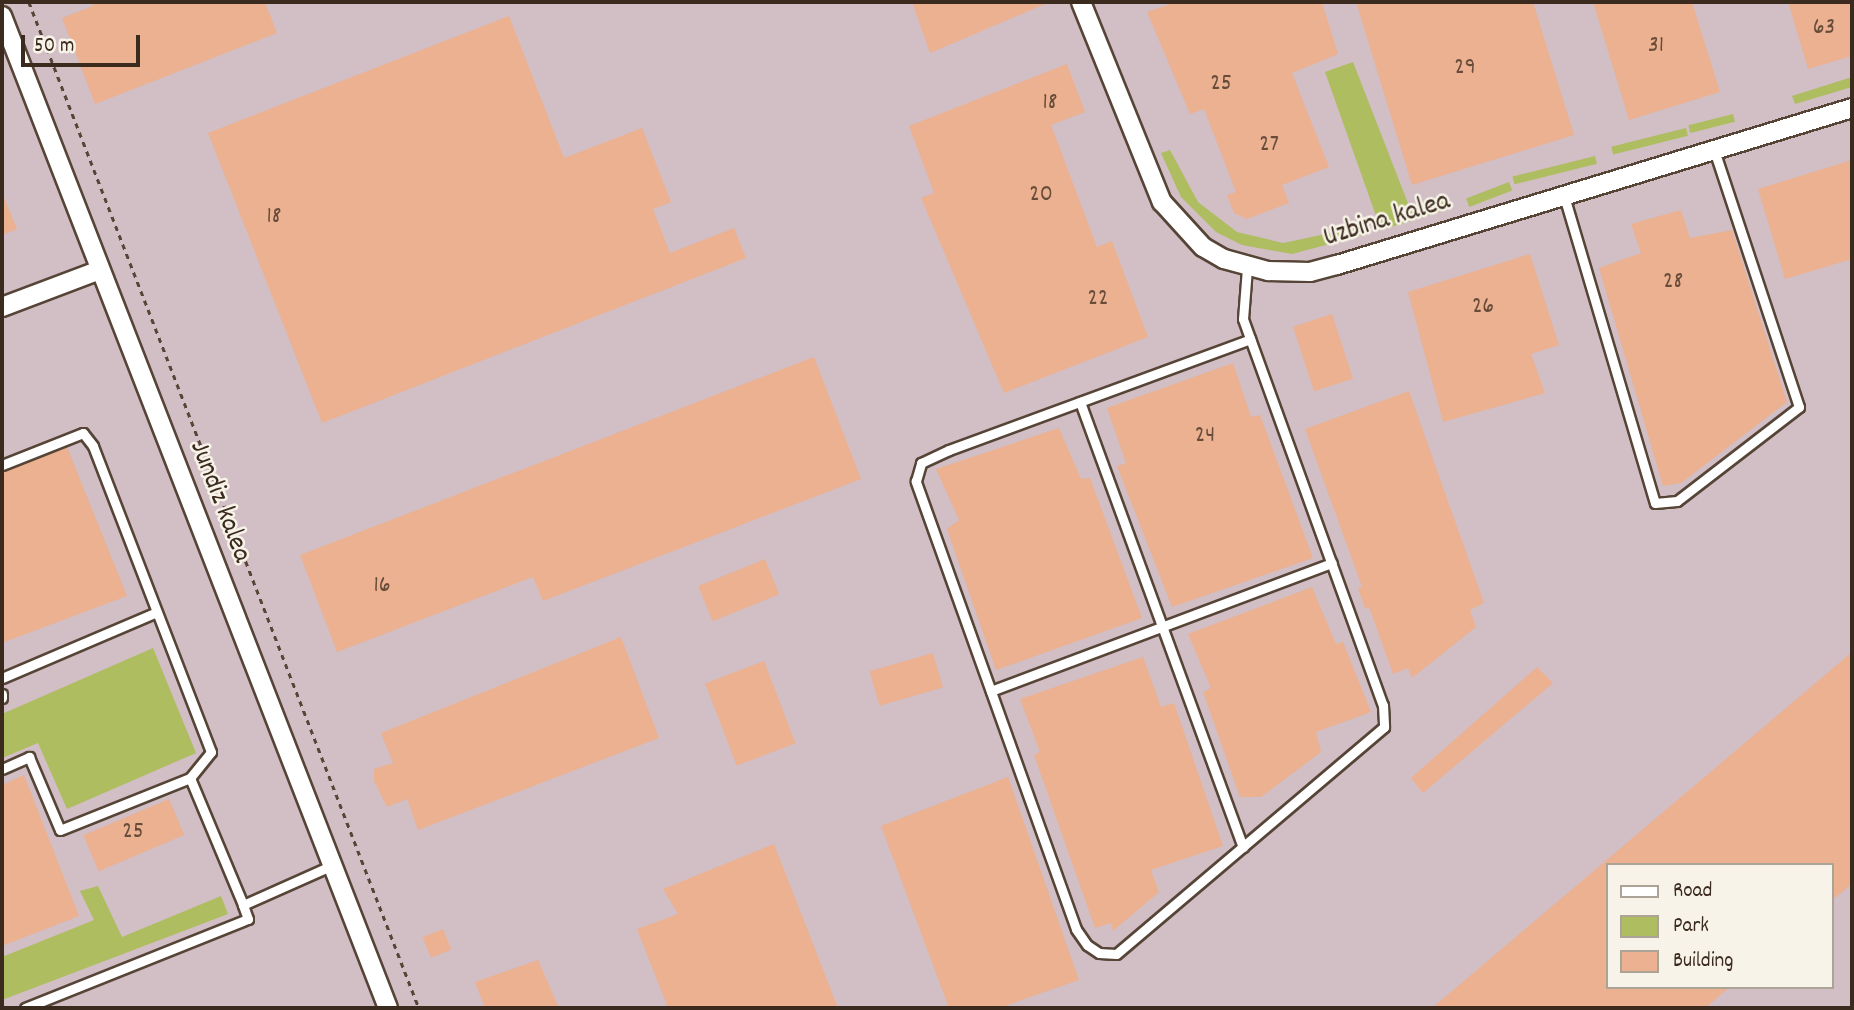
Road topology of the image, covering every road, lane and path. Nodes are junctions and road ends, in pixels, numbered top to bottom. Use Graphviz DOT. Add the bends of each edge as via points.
graph roads {
  1 [pos="29,2"];
  2 [pos="1081,2"];
  3 [pos="2,16"];
  4 [pos="1852,108"];
  5 [pos="1714,150"];
  6 [pos="1564,196"];
  7 [pos="1247,268"];
  8 [pos="100,270"];
  9 [pos="2,307"];
  10 [pos="1250,339"];
  11 [pos="1080,402"];
  12 [pos="2,465"];
  13 [pos="1332,563"];
  14 [pos="157,612"];
  15 [pos="1162,627"];
  16 [pos="2,678"];
  17 [pos="991,691"];
  18 [pos="2,769"];
  19 [pos="190,778"];
  20 [pos="1242,847"];
  21 [pos="333,865"];
  22 [pos="243,905"];
  23 [pos="25,1008"];
  24 [pos="388,1008"];
  25 [pos="419,1008"];
  1 -- 25 [label="path"];
  2 -- 7 [label="street, Uzbina kalea" via="1161,202 1203,247"];
  3 -- 8 [label="street, Jundiz kalea"];
  4 -- 5 [label="street, Uzbina kalea"];
  5 -- 6 [label="street, Uzbina kalea"];
  5 -- 6 [label="lane" via="1799,407 1677,501 1654,503"];
  6 -- 7 [label="street, Uzbina kalea" via="1310,272"];
  7 -- 10 [label="lane" via="1243,319"];
  8 -- 9 [label="street"];
  8 -- 21 [label="street, Jundiz kalea"];
  10 -- 11 [label="lane"];
  10 -- 13 [label="lane"];
  11 -- 15 [label="lane"];
  11 -- 17 [label="lane" via="921,463 916,481"];
  12 -- 14 [label="lane" via="83,433 93,446"];
  13 -- 15 [label="lane"];
  13 -- 20 [label="lane" via="1383,705 1384,727"];
  14 -- 16 [label="lane"];
  14 -- 19 [label="lane" via="211,752"];
  15 -- 17 [label="lane"];
  15 -- 20 [label="lane"];
  17 -- 20 [label="lane" via="1076,929 1087,946 1099,953 1116,954"];
  18 -- 19 [label="lane" via="29,757 60,830"];
  19 -- 22 [label="lane"];
  21 -- 22 [label="lane"];
  21 -- 24 [label="street, Jundiz kalea"];
  22 -- 23 [label="lane" via="248,919"];
}
